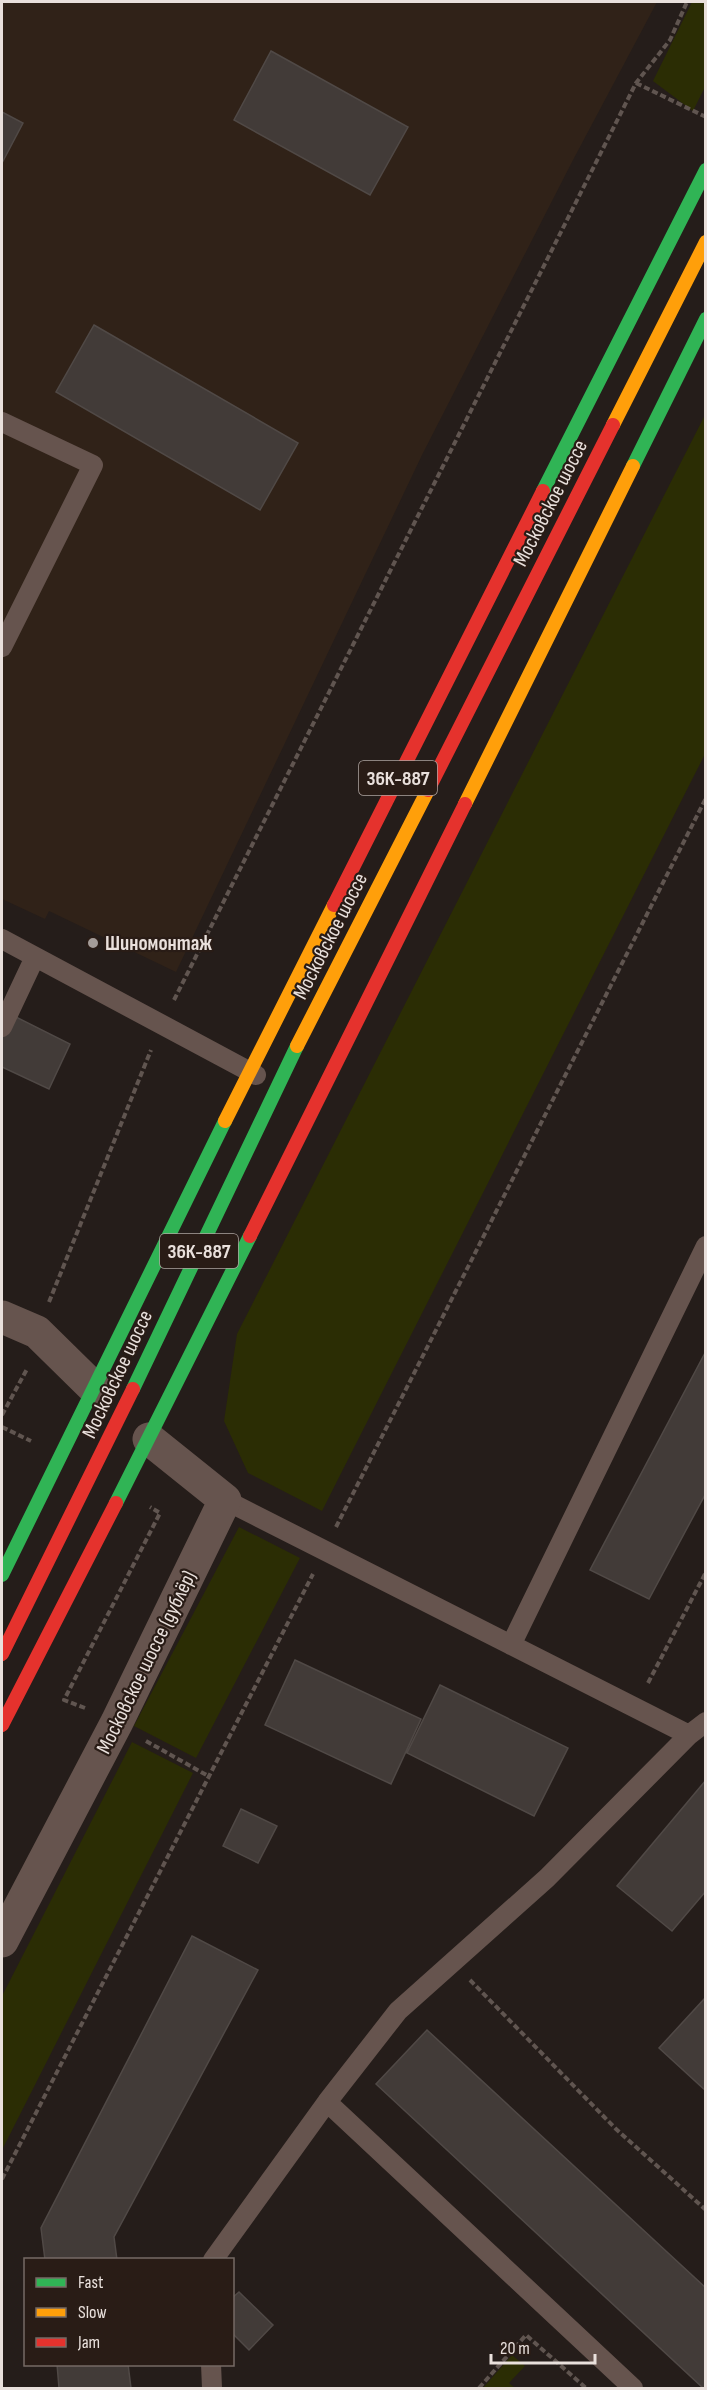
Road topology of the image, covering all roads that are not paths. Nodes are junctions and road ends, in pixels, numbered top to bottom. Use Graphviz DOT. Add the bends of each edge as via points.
graph roads {
  1 [pos="705,170"];
  2 [pos="705,242"];
  3 [pos="705,319"];
  4 [pos="2,422"];
  5 [pos="2,647"];
  6 [pos="2,939"];
  7 [pos="35,957"];
  8 [pos="2,1027"];
  9 [pos="249,1072"];
  10 [pos="277,1086"];
  11 [pos="705,1246"];
  12 [pos="2,1317"];
  13 [pos="94,1389"];
  14 [pos="133,1426"];
  15 [pos="225,1500"];
  16 [pos="2,1575"];
  17 [pos="511,1645"];
  18 [pos="2,1654"];
  19 [pos="705,1722"];
  20 [pos="2,1725"];
  21 [pos="689,1735"];
  22 [pos="2,1941"];
  23 [pos="327,2102"];
  24 [pos="214,2258"];
  25 [pos="211,2366"];
  26 [pos="212,2388"];
  27 [pos="633,2388"];
  1 -- 9 [label="main road, Московское шоссе / 36К-887"];
  2 -- 10 [label="main road, Московское шоссе / 36К-887"];
  3 -- 14 [label="main road, Московское шоссе / 36К-887"];
  4 -- 5 [label="lane" via="93,465"];
  6 -- 7 [label="lane"];
  7 -- 8 [label="lane"];
  7 -- 9 [label="lane"];
  9 -- 10 [label="lane"];
  9 -- 13 [label="main road, Московское шоссе / 36К-887"];
  10 -- 14 [label="main road, Московское шоссе / 36К-887"];
  11 -- 17 [label="lane"];
  12 -- 13 [label="street" via="37,1332"];
  13 -- 14 [label="main road"];
  13 -- 16 [label="main road, Московское шоссе / 36К-887"];
  14 -- 15 [label="street"];
  14 -- 18 [label="main road, Московское шоссе / 36К-887" via="94,1472"];
  14 -- 20 [label="main road, Московское шоссе / 36К-887"];
  15 -- 17 [label="lane"];
  15 -- 22 [label="street, Московское шоссе (дублёр)" via="117,1722"];
  17 -- 21 [label="lane"];
  19 -- 21 [label="lane"];
  21 -- 23 [label="lane" via="547,1878 398,2011"];
  23 -- 24 [label="lane"];
  23 -- 27 [label="lane"];
  25 -- 26 [label="lane"];
}
